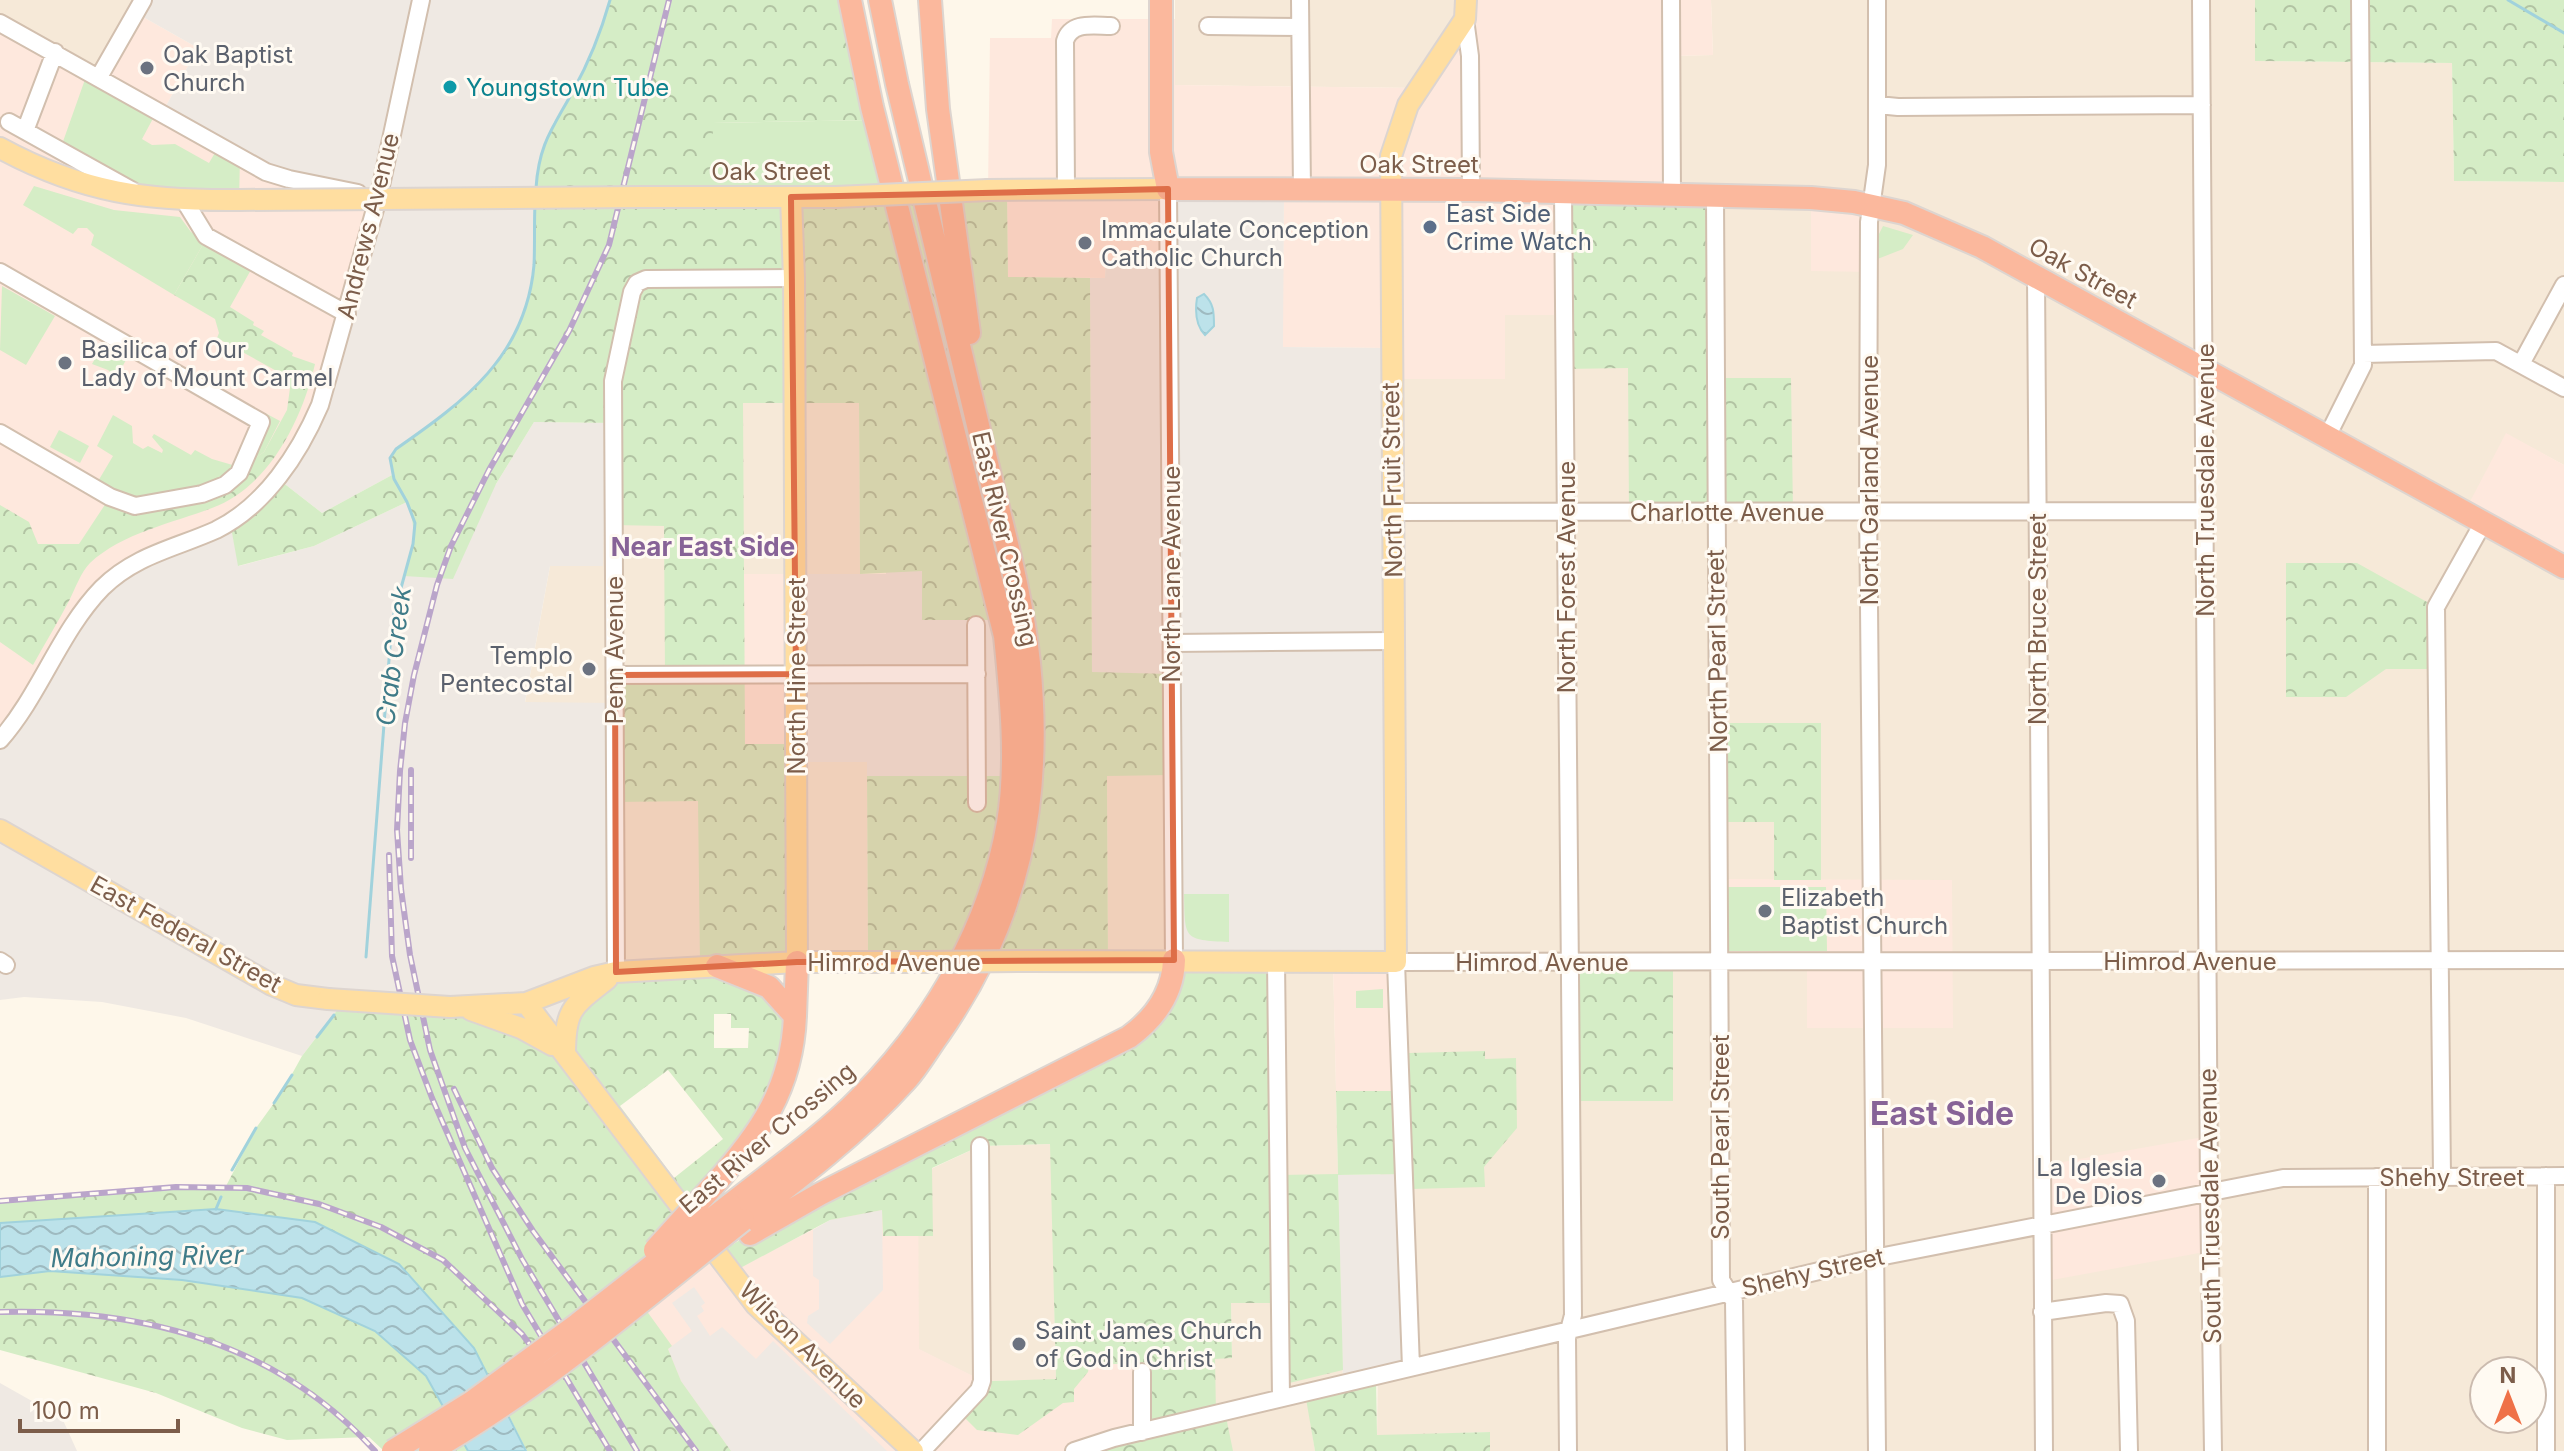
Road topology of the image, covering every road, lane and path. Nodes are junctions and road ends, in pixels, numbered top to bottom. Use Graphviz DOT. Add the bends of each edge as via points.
graph roads {
  1 [pos="143,0"];
  2 [pos="421,0"];
  3 [pos="850,0"];
  4 [pos="880,0"];
  5 [pos="930,0"];
  6 [pos="1161,0"];
  7 [pos="1175,0"];
  8 [pos="1300,0"];
  9 [pos="1671,0"];
  10 [pos="1877,0"];
  11 [pos="2201,0"];
  12 [pos="2360,0"];
  13 [pos="1465,9"];
  14 [pos="0,23"];
  15 [pos="1111,26"];
  16 [pos="1208,26"];
  17 [pos="1300,27"];
  18 [pos="55,52"];
  19 [pos="99,77"];
  20 [pos="1878,105"];
  21 [pos="2202,105"];
  22 [pos="9,122"];
  23 [pos="25,131"];
  24 [pos="0,148"];
  25 [pos="1066,188"];
  26 [pos="1168,189"];
  27 [pos="1302,190"];
  28 [pos="1390,190"];
  29 [pos="1471,190"];
  30 [pos="1563,192"];
  31 [pos="379,195"];
  32 [pos="1672,196"];
  33 [pos="145,197"];
  34 [pos="791,197"];
  35 [pos="1715,197"];
  36 [pos="184,200"];
  37 [pos="1871,205"];
  38 [pos="0,272"];
  39 [pos="2036,276"];
  40 [pos="794,278"];
  41 [pos="2564,285"];
  42 [pos="347,314"];
  43 [pos="2363,354"];
  44 [pos="2521,364"];
  45 [pos="2204,370"];
  46 [pos="2564,388"];
  47 [pos="0,433"];
  48 [pos="2327,437"];
  49 [pos="995,496"];
  50 [pos="2205,511"];
  51 [pos="1392,512"];
  52 [pos="1565,512"];
  53 [pos="1715,512"];
  54 [pos="1868,512"];
  55 [pos="2037,512"];
  56 [pos="2483,523"];
  57 [pos="2564,567"];
  58 [pos="976,625"];
  59 [pos="1394,641"];
  60 [pos="1172,643"];
  61 [pos="796,674"];
  62 [pos="977,674"];
  63 [pos="615,675"];
  64 [pos="0,740"];
  65 [pos="977,803"];
  66 [pos="0,830"];
  67 [pos="1174,960"];
  68 [pos="2208,960"];
  69 [pos="2440,960"];
  70 [pos="2564,960"];
  71 [pos="1276,961"];
  72 [pos="1719,961"];
  73 [pos="1872,961"];
  74 [pos="2039,961"];
  75 [pos="797,962"];
  76 [pos="1396,962"];
  77 [pos="1569,962"];
  78 [pos="717,966"];
  79 [pos="616,972"];
  80 [pos="526,1003"];
  81 [pos="457,1007"];
  82 [pos="795,1016"];
  83 [pos="565,1054"];
  84 [pos="980,1146"];
  85 [pos="2442,1176"];
  86 [pos="2546,1176"];
  87 [pos="2564,1176"];
  88 [pos="2377,1177"];
  89 [pos="2209,1192"];
  90 [pos="741,1220"];
  91 [pos="2041,1225"];
  92 [pos="1874,1258"];
  93 [pos="1729,1292"];
  94 [pos="606,1303"];
  95 [pos="2042,1312"];
  96 [pos="1570,1330"];
  97 [pos="1411,1367"];
  98 [pos="1142,1372"];
  99 [pos="1281,1398"];
  100 [pos="1142,1432"];
  101 [pos="393,1451"];
  102 [pos="430,1451"];
  103 [pos="913,1451"];
  104 [pos="922,1451"];
  105 [pos="1074,1451"];
  106 [pos="1568,1451"];
  107 [pos="1736,1451"];
  108 [pos="1877,1451"];
  109 [pos="2044,1451"];
  110 [pos="2129,1451"];
  111 [pos="2213,1451"];
  112 [pos="2377,1451"];
  113 [pos="2546,1451"];
  1 -- 19 [label="street"];
  2 -- 31 [label="street, Andrews Avenue"];
  3 -- 90 [label="highway, East River Crossing" via="1005,636 1012,697 1010,809 983,910 934,1010 861,1098"];
  4 -- 49 [label="highway, East River Crossing"];
  5 -- 49 [label="highway" via="950,213"];
  6 -- 26 [label="highway" via="1161,152"];
  7 -- 26 [label="highway" via="1174,152"];
  8 -- 17 [label="street"];
  9 -- 32 [label="street"];
  10 -- 20 [label="street, North Garland Avenue"];
  11 -- 21 [label="street, North Truesdale Avenue"];
  12 -- 43 [label="street"];
  13 -- 28 [label="main road, North Fruit Street" via="1408,105 1394,145"];
  13 -- 29 [label="street"];
  14 -- 18 [label="street"];
  15 -- 25 [label="street" via="1067,33"];
  16 -- 17 [label="street"];
  17 -- 27 [label="street"];
  18 -- 19 [label="street"];
  18 -- 23 [label="street"];
  19 -- 31 [label="street" via="266,172"];
  20 -- 21 [label="street"];
  20 -- 37 [label="street, North Garland Avenue"];
  21 -- 45 [label="street, North Truesdale Avenue"];
  22 -- 23 [label="street"];
  23 -- 33 [label="street"];
  24 -- 33 [label="main road, Oak Street" via="84,183"];
  25 -- 26 [label="main road, Oak Street"];
  25 -- 34 [label="main road, Oak Street, bridge"];
  26 -- 27 [label="highway, Oak Street"];
  26 -- 60 [label="street, North Lane Avenue"];
  27 -- 28 [label="highway, Oak Street"];
  28 -- 29 [label="highway, Oak Street"];
  28 -- 51 [label="main road, North Fruit Street"];
  29 -- 30 [label="highway, Oak Street"];
  30 -- 32 [label="highway, Oak Street"];
  30 -- 52 [label="street, North Forest Avenue"];
  31 -- 42 [label="street, Andrews Avenue"];
  32 -- 35 [label="highway, Oak Street"];
  33 -- 36 [label="main road, Oak Street"];
  34 -- 36 [label="main road, Oak Street, bridge"];
  34 -- 40 [label="main road, North Hine Street"];
  35 -- 37 [label="highway, Oak Street"];
  35 -- 53 [label="street, North Pearl Street"];
  36 -- 42 [label="street" via="206,236"];
  37 -- 39 [label="highway, Oak Street" via="1904,213"];
  37 -- 54 [label="street, North Garland Avenue"];
  38 -- 47 [label="street" via="261,422 239,473 225,485 135,506"];
  39 -- 45 [label="highway, Oak Street"];
  39 -- 55 [label="street, North Bruce Street"];
  40 -- 61 [label="main road, North Hine Street"];
  40 -- 63 [label="street, Penn Avenue" via="646,279 632,292 613,381"];
  41 -- 44 [label="street"];
  42 -- 64 [label="street, Andrews Avenue" via="316,414 269,490 230,522 147,556 104,587"];
  43 -- 44 [label="street" via="2496,351"];
  43 -- 48 [label="street" via="2362,371"];
  44 -- 46 [label="street"];
  45 -- 48 [label="highway, Oak Street"];
  45 -- 50 [label="street, North Truesdale Avenue"];
  48 -- 56 [label="highway, Oak Street"];
  49 -- 90 [label="highway, East River Crossing" via="1022,613 1034,728 1028,811 999,928 972,983 907,1079 862,1123"];
  50 -- 55 [label="street, Charlotte Avenue"];
  50 -- 68 [label="street, North Truesdale Avenue"];
  51 -- 52 [label="street, Charlotte Avenue"];
  51 -- 59 [label="main road, North Fruit Street"];
  52 -- 53 [label="street, Charlotte Avenue"];
  52 -- 77 [label="street, North Forest Avenue"];
  53 -- 54 [label="street, Charlotte Avenue"];
  53 -- 72 [label="street, North Pearl Street"];
  54 -- 55 [label="street, Charlotte Avenue"];
  54 -- 73 [label="street, North Garland Avenue"];
  55 -- 74 [label="street, North Bruce Street"];
  56 -- 57 [label="highway, Oak Street"];
  56 -- 69 [label="street" via="2436,607"];
  58 -- 62 [label="street"];
  59 -- 60 [label="street"];
  59 -- 76 [label="main road, North Fruit Street"];
  60 -- 67 [label="street, North Lane Avenue"];
  61 -- 62 [label="street"];
  61 -- 63 [label="street"];
  61 -- 75 [label="main road, North Hine Street"];
  62 -- 65 [label="street"];
  63 -- 79 [label="street, Penn Avenue"];
  66 -- 81 [label="main road, East Federal Street, bridge" via="296,995"];
  67 -- 71 [label="main road, Himrod Avenue"];
  67 -- 75 [label="main road, Himrod Avenue, bridge"];
  67 -- 90 [label="highway" via="1161,1005 1129,1037 820,1194"];
  68 -- 69 [label="street, Himrod Avenue"];
  68 -- 74 [label="street, Himrod Avenue"];
  68 -- 89 [label="street, South Truesdale Avenue"];
  69 -- 70 [label="street, Himrod Avenue"];
  69 -- 85 [label="street"];
  71 -- 76 [label="main road, Himrod Avenue"];
  71 -- 99 [label="street"];
  72 -- 73 [label="street, Himrod Avenue"];
  72 -- 77 [label="street, Himrod Avenue"];
  72 -- 93 [label="street, South Pearl Street" via="1721,1280"];
  73 -- 74 [label="street, Himrod Avenue"];
  73 -- 92 [label="street, North Garland Avenue"];
  74 -- 91 [label="street, North Bruce Street"];
  75 -- 78 [label="main road, Himrod Avenue"];
  75 -- 82 [label="highway"];
  76 -- 77 [label="street, Himrod Avenue"];
  76 -- 97 [label="street"];
  77 -- 96 [label="street, North Forest Avenue"];
  78 -- 79 [label="main road, Himrod Avenue"];
  78 -- 82 [label="highway" via="769,987"];
  79 -- 80 [label="main road, Himrod Avenue"];
  79 -- 83 [label="main road" via="572,1010 565,1026"];
  80 -- 81 [label="main road, East Federal Street"];
  80 -- 83 [label="main road, Wilson Avenue"];
  81 -- 83 [label="main road" via="525,1030"];
  82 -- 94 [label="highway, bridge" via="789,1065 772,1109 748,1148"];
  83 -- 103 [label="main road, Wilson Avenue" via="756,1305"];
  84 -- 104 [label="street" via="981,1387"];
  85 -- 86 [label="street, Shehy Street"];
  85 -- 88 [label="street, Shehy Street"];
  86 -- 87 [label="street, Shehy Street"];
  86 -- 113 [label="street"];
  88 -- 89 [label="street, Shehy Street" via="2297,1176"];
  88 -- 112 [label="street"];
  89 -- 91 [label="street, Shehy Street"];
  89 -- 111 [label="street, South Truesdale Avenue"];
  90 -- 94 [label="highway, East River Crossing, bridge"];
  90 -- 102 [label="highway, bridge" via="487,1418"];
  91 -- 92 [label="street, Shehy Street"];
  91 -- 95 [label="street, North Bruce Street"];
  92 -- 93 [label="street, Shehy Street"];
  92 -- 108 [label="street, North Garland Avenue"];
  93 -- 96 [label="street, Shehy Street"];
  93 -- 107 [label="street, South Pearl Street" via="1735,1315"];
  94 -- 101 [label="highway, East River Crossing, bridge" via="472,1402"];
  95 -- 109 [label="street, North Bruce Street"];
  95 -- 110 [label="street" via="2120,1304 2126,1321"];
  96 -- 97 [label="street, Shehy Street"];
  96 -- 106 [label="street, North Forest Avenue"];
  97 -- 99 [label="street, Shehy Street"];
  98 -- 100 [label="street"];
  99 -- 100 [label="street, Shehy Street"];
  100 -- 105 [label="street, Shehy Street"];
}
